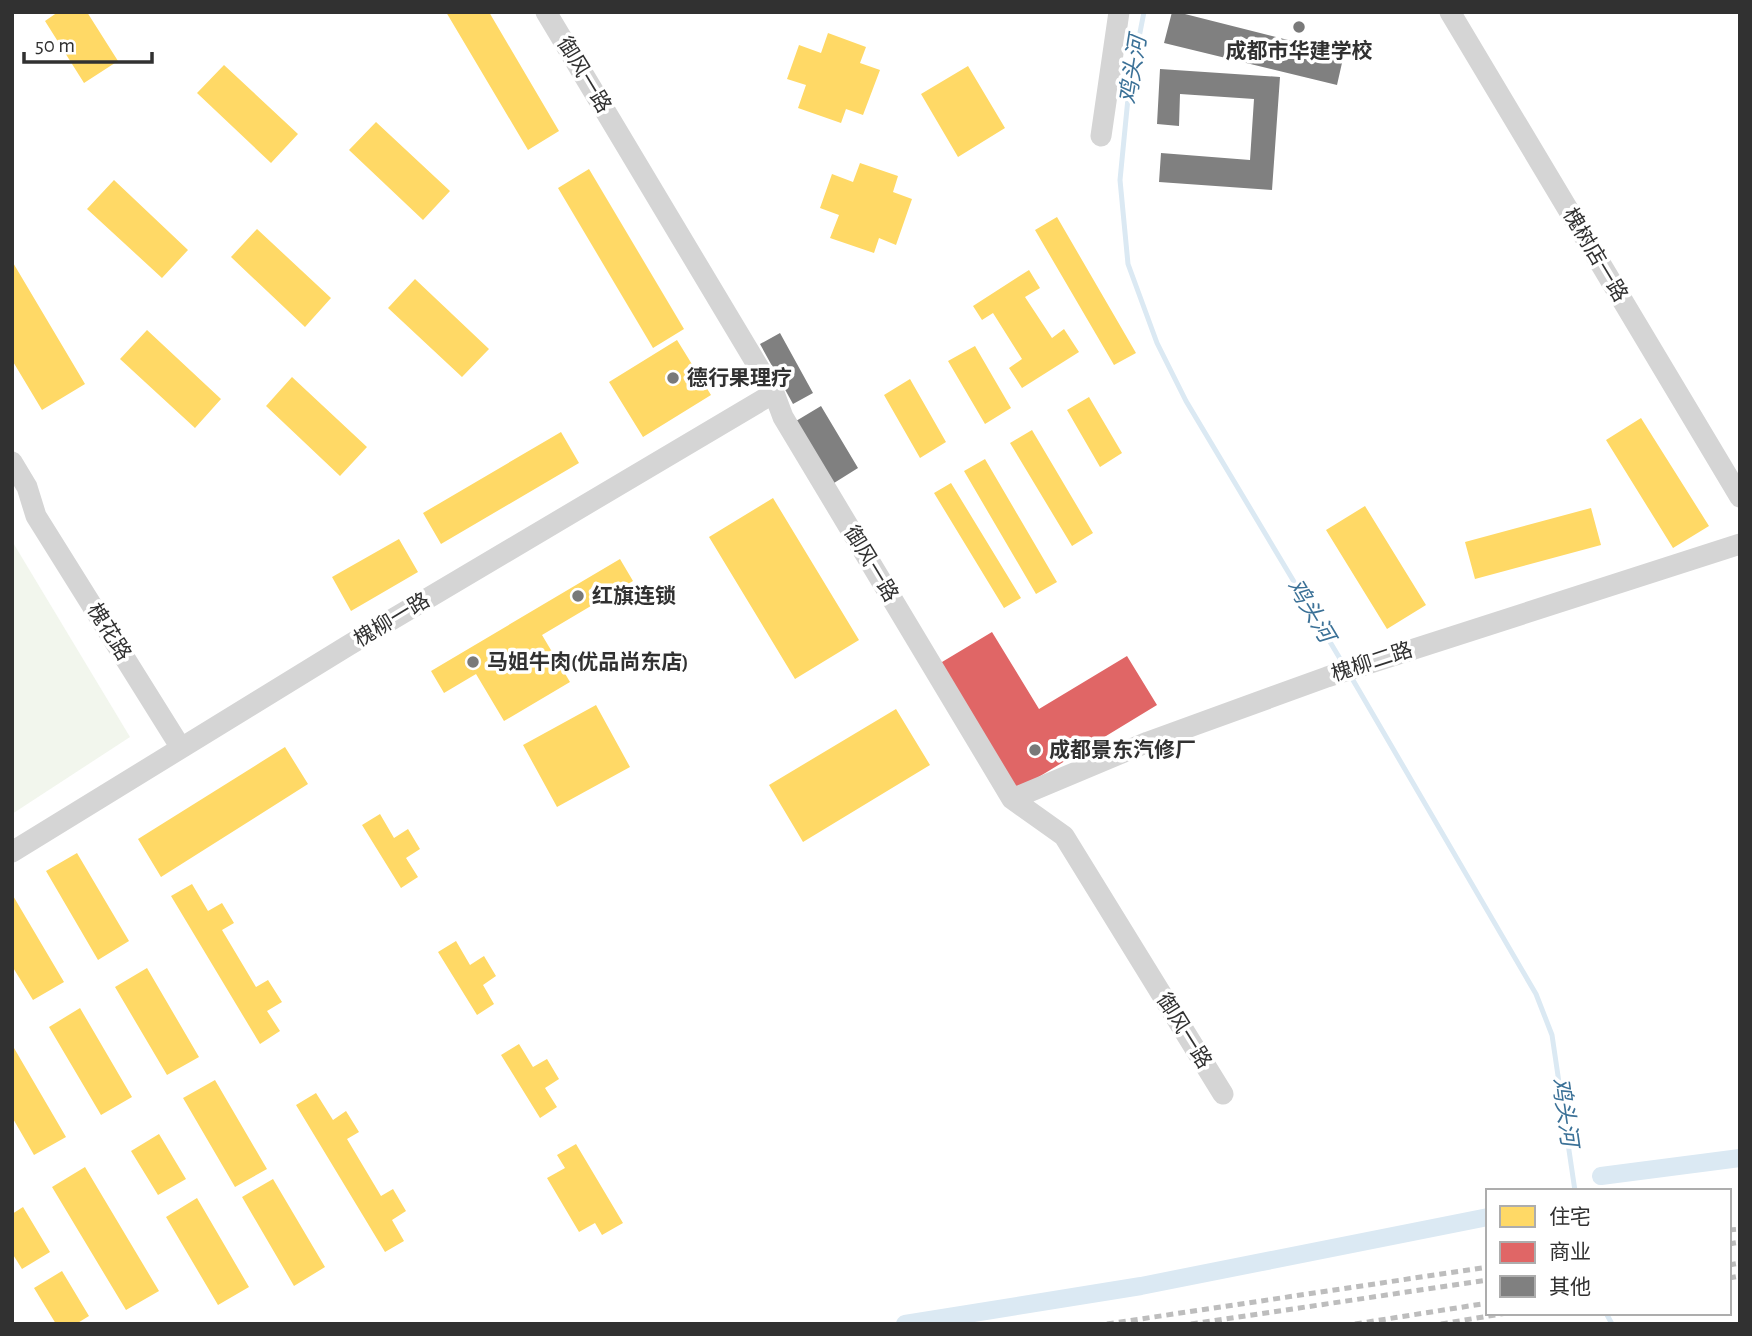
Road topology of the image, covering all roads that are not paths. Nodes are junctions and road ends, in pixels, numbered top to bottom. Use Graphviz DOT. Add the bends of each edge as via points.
graph roads {
  1 [pos="547,12"];
  2 [pos="1119,12"];
  3 [pos="1450,12"];
  4 [pos="1101,136"];
  5 [pos="774,393"];
  6 [pos="12,462"];
  7 [pos="1740,498"];
  8 [pos="12,499"];
  9 [pos="36,516"];
  10 [pos="1740,544"];
  11 [pos="181,748"];
  12 [pos="1012,799"];
  13 [pos="12,852"];
  14 [pos="1223,1094"];
  1 -- 5 [label="street, 御风一路"];
  2 -- 4 [label="street"];
  3 -- 7 [label="street, 槐树店一路"];
  5 -- 11 [label="street, 槐柳一路"];
  5 -- 12 [label="street, 御风一路" via="783,416"];
  6 -- 9 [label="street, 槐花路" via="27,487"];
  8 -- 9 [label="street, 槐花路"];
  9 -- 11 [label="street, 槐花路"];
  10 -- 12 [label="street, 槐柳二路" via="1328,677 1148,742"];
  11 -- 13 [label="street, 槐柳一路"];
  12 -- 14 [label="street, 御风一路" via="1064,836"];
}
